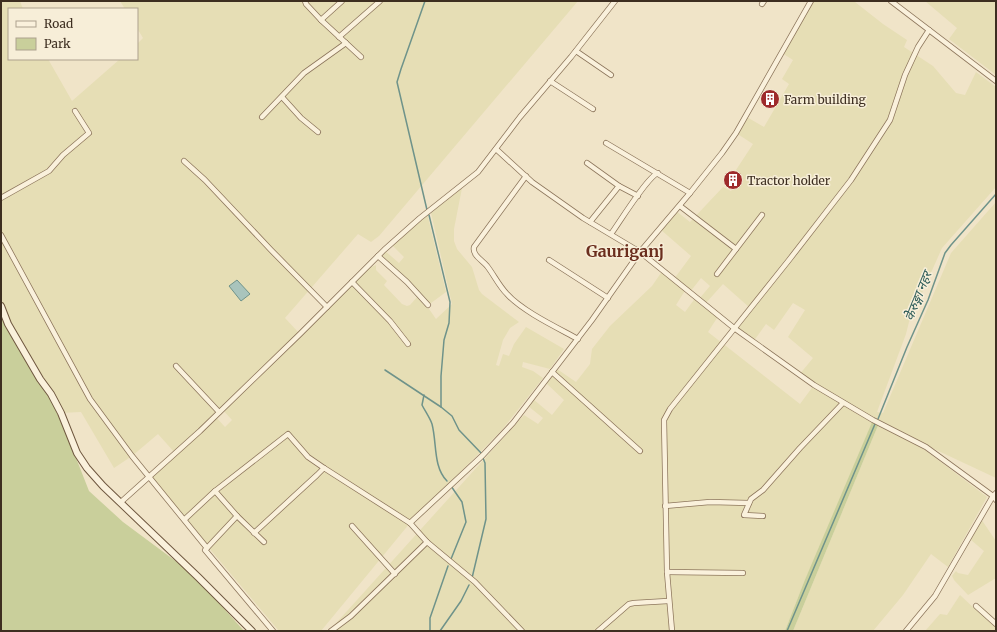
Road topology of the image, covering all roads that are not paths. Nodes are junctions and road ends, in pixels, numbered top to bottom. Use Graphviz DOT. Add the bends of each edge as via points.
graph roads {
  1 [pos="305,1"];
  2 [pos="342,1"];
  3 [pos="380,1"];
  4 [pos="615,1"];
  5 [pos="811,1"];
  6 [pos="891,1"];
  7 [pos="320,20"];
  8 [pos="929,30"];
  9 [pos="339,37"];
  10 [pos="346,43"];
  11 [pos="576,50"];
  12 [pos="361,57"];
  13 [pos="611,75"];
  14 [pos="550,81"];
  15 [pos="996,81"];
  16 [pos="282,97"];
  17 [pos="593,109"];
  18 [pos="75,111"];
  19 [pos="262,117"];
  20 [pos="318,132"];
  21 [pos="606,143"];
  22 [pos="496,148"];
  23 [pos="184,161"];
  24 [pos="588,163"];
  25 [pos="658,173"];
  26 [pos="526,176"];
  27 [pos="620,186"];
  28 [pos="690,193"];
  29 [pos="638,196"];
  30 [pos="1,198"];
  31 [pos="680,206"];
  32 [pos="762,215"];
  33 [pos="590,222"];
  34 [pos="611,234"];
  35 [pos="1,235"];
  36 [pos="736,249"];
  37 [pos="640,252"];
  38 [pos="378,256"];
  39 [pos="549,260"];
  40 [pos="717,274"];
  41 [pos="352,282"];
  42 [pos="608,298"];
  43 [pos="428,305"];
  44 [pos="1,306"];
  45 [pos="327,307"];
  46 [pos="734,328"];
  47 [pos="578,338"];
  48 [pos="408,344"];
  49 [pos="176,366"];
  50 [pos="552,372"];
  51 [pos="843,403"];
  52 [pos="219,412"];
  53 [pos="640,451"];
  54 [pos="324,468"];
  55 [pos="149,477"];
  56 [pos="215,491"];
  57 [pos="995,496"];
  58 [pos="121,502"];
  59 [pos="749,503"];
  60 [pos="665,506"];
  61 [pos="237,516"];
  62 [pos="763,516"];
  63 [pos="185,519"];
  64 [pos="410,523"];
  65 [pos="352,526"];
  66 [pos="254,533"];
  67 [pos="264,542"];
  68 [pos="427,542"];
  69 [pos="207,548"];
  70 [pos="667,572"];
  71 [pos="743,573"];
  72 [pos="395,574"];
  73 [pos="668,601"];
  74 [pos="976,606"];
  75 [pos="996,624"];
  76 [pos="252,631"];
  77 [pos="273,631"];
  78 [pos="331,631"];
  79 [pos="522,631"];
  80 [pos="598,631"];
  81 [pos="672,631"];
  82 [pos="906,631"];
  1 -- 7 [label="street"];
  2 -- 7 [label="street"];
  3 -- 9 [label="street"];
  4 -- 11 [label="street"];
  5 -- 28 [label="street" via="736,133"];
  6 -- 8 [label="street"];
  7 -- 9 [label="street"];
  8 -- 15 [label="street"];
  8 -- 46 [label="street" via="914,54 890,120 872,148 851,180"];
  9 -- 10 [label="street"];
  10 -- 12 [label="street"];
  10 -- 16 [label="street" via="304,73"];
  11 -- 13 [label="street"];
  11 -- 14 [label="street"];
  14 -- 17 [label="street"];
  14 -- 22 [label="street"];
  16 -- 19 [label="street"];
  16 -- 20 [label="street"];
  18 -- 30 [label="street" via="89,132 49,171"];
  21 -- 25 [label="street"];
  22 -- 26 [label="street"];
  22 -- 38 [label="street" via="478,172 420,218"];
  23 -- 45 [label="street"];
  24 -- 27 [label="street"];
  25 -- 28 [label="street"];
  25 -- 29 [label="street"];
  26 -- 33 [label="street"];
  26 -- 47 [label="street" via="473,250 507,294 527,310"];
  27 -- 29 [label="street"];
  27 -- 33 [label="street"];
  28 -- 31 [label="street"];
  29 -- 34 [label="street"];
  31 -- 36 [label="street"];
  31 -- 37 [label="street"];
  32 -- 36 [label="street"];
  33 -- 34 [label="street"];
  34 -- 37 [label="street"];
  35 -- 55 [label="street" via="90,399"];
  36 -- 40 [label="street"];
  37 -- 42 [label="street"];
  37 -- 46 [label="street"];
  38 -- 41 [label="street"];
  38 -- 43 [label="street"];
  39 -- 42 [label="street"];
  41 -- 45 [label="street"];
  41 -- 48 [label="street" via="390,321"];
  42 -- 47 [label="street"];
  44 -- 58 [label="main road" via="8,324 61,413 77,453 103,486"];
  45 -- 52 [label="street"];
  46 -- 51 [label="street"];
  46 -- 60 [label="street" via="664,420"];
  47 -- 50 [label="street"];
  49 -- 52 [label="street"];
  50 -- 53 [label="street"];
  50 -- 64 [label="street" via="504,434"];
  51 -- 57 [label="street" via="926,447"];
  51 -- 59 [label="street"];
  52 -- 55 [label="street"];
  54 -- 56 [label="street" via="308,457 288,434"];
  54 -- 64 [label="street"];
  54 -- 66 [label="street"];
  55 -- 58 [label="street"];
  55 -- 63 [label="street"];
  56 -- 61 [label="street"];
  56 -- 63 [label="street"];
  57 -- 82 [label="street" via="935,596"];
  58 -- 76 [label="main road"];
  59 -- 60 [label="street" via="710,502"];
  59 -- 62 [label="street" via="744,515"];
  60 -- 70 [label="street"];
  61 -- 66 [label="street"];
  61 -- 69 [label="street"];
  63 -- 69 [label="street"];
  64 -- 68 [label="street"];
  65 -- 72 [label="street"];
  66 -- 67 [label="street"];
  68 -- 72 [label="street"];
  68 -- 79 [label="street" via="475,582"];
  69 -- 77 [label="street" via="205,550"];
  70 -- 71 [label="street"];
  70 -- 73 [label="street"];
  72 -- 78 [label="street" via="351,616"];
  73 -- 80 [label="street" via="629,604"];
  73 -- 81 [label="street"];
  74 -- 75 [label="street"];
}
